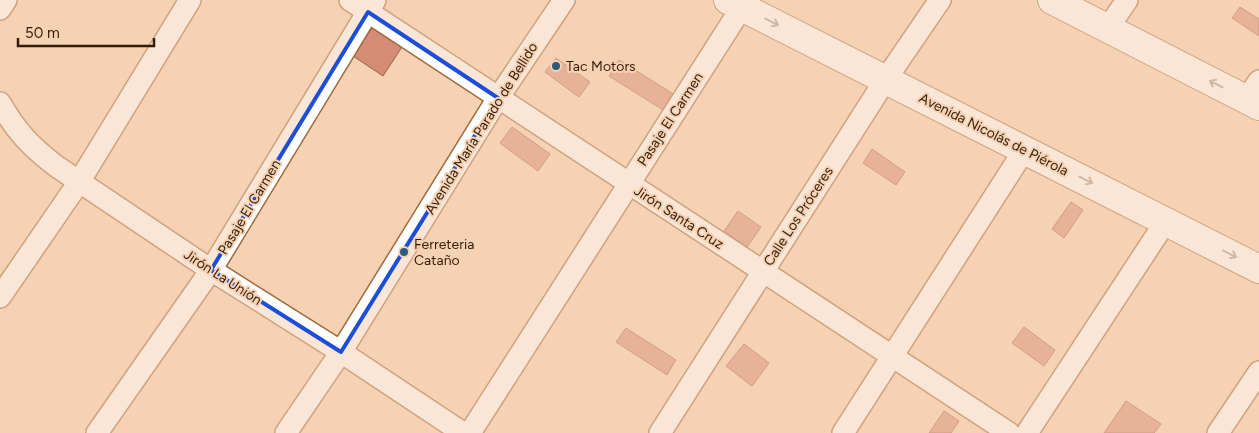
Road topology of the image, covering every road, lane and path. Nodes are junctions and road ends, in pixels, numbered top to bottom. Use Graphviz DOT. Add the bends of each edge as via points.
graph roads {
  1 [pos="6,0"];
  2 [pos="190,0"];
  3 [pos="350,0"];
  4 [pos="564,0"];
  5 [pos="940,0"];
  6 [pos="1052,0"];
  7 [pos="1127,0"];
  8 [pos="735,3"];
  9 [pos="372,6"];
  10 [pos="0,9"];
  11 [pos="1108,28"];
  12 [pos="886,80"];
  13 [pos="1255,96"];
  14 [pos="498,98"];
  15 [pos="0,103"];
  16 [pos="1025,149"];
  17 [pos="79,182"];
  18 [pos="629,184"];
  19 [pos="1166,221"];
  20 [pos="1259,269"];
  21 [pos="211,270"];
  22 [pos="762,272"];
  23 [pos="0,297"];
  24 [pos="341,352"];
  25 [pos="892,357"];
  26 [pos="1259,372"];
  27 [pos="97,433"];
  28 [pos="286,433"];
  29 [pos="463,433"];
  30 [pos="470,433"];
  31 [pos="660,433"];
  32 [pos="843,433"];
  33 [pos="1009,433"];
  34 [pos="1027,433"];
  35 [pos="1218,433"];
  1 -- 10 [label="street"];
  2 -- 17 [label="street"];
  3 -- 9 [label="street, Jirón Santa Cruz"];
  4 -- 14 [label="street, Avenida María Parado de Bellido"];
  5 -- 12 [label="street, Calle Los Próceres"];
  6 -- 11 [label="main road"];
  7 -- 11 [label="street"];
  8 -- 12 [label="main road, Avenida Nicolás de Piérola, one-way"];
  8 -- 18 [label="street, Pasaje El Carmen"];
  9 -- 14 [label="street, Jirón Santa Cruz"];
  9 -- 21 [label="street, Pasaje El Carmen"];
  13 -- 11 [label="main road, one-way"];
  12 -- 16 [label="main road, Avenida Nicolás de Piérola"];
  12 -- 22 [label="street, Calle Los Próceres"];
  14 -- 18 [label="street, Jirón Santa Cruz"];
  14 -- 24 [label="street, Avenida María Parado de Bellido"];
  15 -- 17 [label="street, Jirón La Unión" via="12,124 33,148"];
  16 -- 19 [label="main road, Avenida Nicolás de Piérola, one-way"];
  16 -- 25 [label="street"];
  17 -- 21 [label="street, Jirón La Unión"];
  17 -- 23 [label="street"];
  18 -- 22 [label="street, Jirón Santa Cruz"];
  18 -- 30 [label="street, Pasaje El Carmen"];
  19 -- 20 [label="main road, Avenida Nicolás de Piérola, one-way"];
  19 -- 34 [label="street"];
  21 -- 24 [label="street, Jirón La Unión"];
  21 -- 27 [label="street, Pasaje El Carmen"];
  22 -- 25 [label="street, Jirón Santa Cruz"];
  22 -- 31 [label="street, Calle Los Próceres"];
  24 -- 28 [label="street, Avenida María Parado de Bellido"];
  24 -- 29 [label="street, Jirón La Unión"];
  25 -- 32 [label="street"];
  25 -- 33 [label="street, Jirón Santa Cruz"];
  26 -- 35 [label="street"];
}
